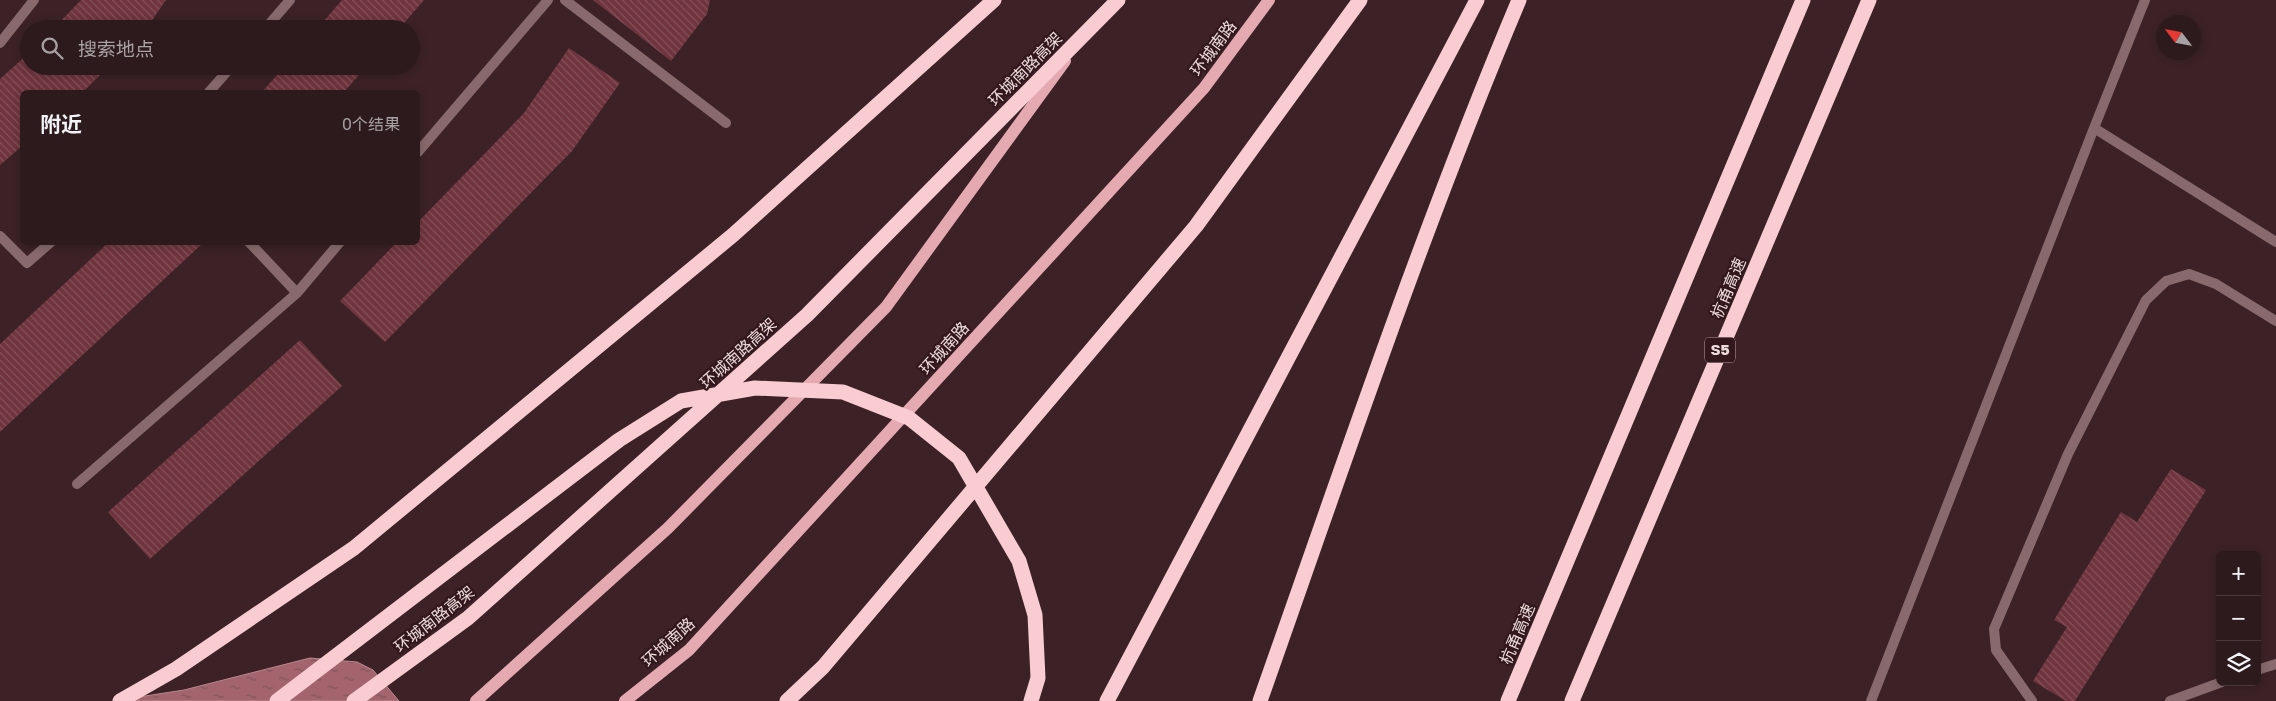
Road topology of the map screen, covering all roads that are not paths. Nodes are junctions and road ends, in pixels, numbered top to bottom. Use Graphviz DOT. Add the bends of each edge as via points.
graph roads {
  1 [pos="34,0"];
  2 [pos="290,0"];
  3 [pos="548,0"];
  4 [pos="565,0"];
  5 [pos="994,0"];
  6 [pos="1109,0"];
  7 [pos="1118,0"];
  8 [pos="1269,0"];
  9 [pos="1360,0"];
  10 [pos="1477,0"];
  11 [pos="1519,0"];
  12 [pos="1804,0"];
  13 [pos="1868,0"];
  14 [pos="2145,0"];
  15 [pos="273,20"];
  16 [pos="0,43"];
  17 [pos="224,75"];
  18 [pos="211,90"];
  19 [pos="726,123"];
  20 [pos="2094,128"];
  21 [pos="420,150"];
  22 [pos="0,236"];
  23 [pos="2276,242"];
  24 [pos="48,245"];
  25 [pos="252,245"];
  26 [pos="337,245"];
  27 [pos="297,293"];
  28 [pos="2276,321"];
  29 [pos="77,484"];
  30 [pos="2276,664"];
  31 [pos="2261,669"];
  32 [pos="2216,684"];
  33 [pos="120,701"];
  34 [pos="277,701"];
  35 [pos="354,701"];
  36 [pos="476,701"];
  37 [pos="624,701"];
  38 [pos="787,701"];
  39 [pos="1032,701"];
  40 [pos="1107,701"];
  41 [pos="1260,701"];
  42 [pos="1508,701"];
  43 [pos="1572,701"];
  44 [pos="1871,701"];
  45 [pos="2032,701"];
  46 [pos="2170,701"];
  1 -- 16 [label="street"];
  2 -- 15 [label="street"];
  3 -- 21 [label="street"];
  4 -- 19 [label="street"];
  5 -- 33 [label="highway" via="733,235 354,548 176,669"];
  6 -- 36 [label="main road" via="886,307 668,528"];
  7 -- 35 [label="highway, 环城南路高架, bridge" via="807,315 468,618"];
  8 -- 37 [label="main road, 环城南路" via="1204,88 696,642"];
  9 -- 38 [label="highway, bridge" via="1196,226 823,667"];
  10 -- 40 [label="highway"];
  11 -- 41 [label="highway" via="1470,115"];
  12 -- 42 [label="highway, 杭甬高速"];
  13 -- 43 [label="highway, 杭甬高速 / S5"];
  14 -- 20 [label="street"];
  17 -- 18 [label="street"];
  20 -- 23 [label="street"];
  20 -- 44 [label="street"];
  22 -- 24 [label="street" via="27,263"];
  25 -- 27 [label="street"];
  26 -- 27 [label="street"];
  27 -- 29 [label="street"];
  28 -- 45 [label="street" via="2216,284 2190,274 2166,282 2146,300 2068,454 1994,628 1996,650"];
  30 -- 31 [label="street"];
  32 -- 46 [label="street"];
  34 -- 39 [label="highway, bridge" via="619,440 681,401 755,388 843,392 909,418 959,458 1019,561 1035,615 1038,678"];
}
